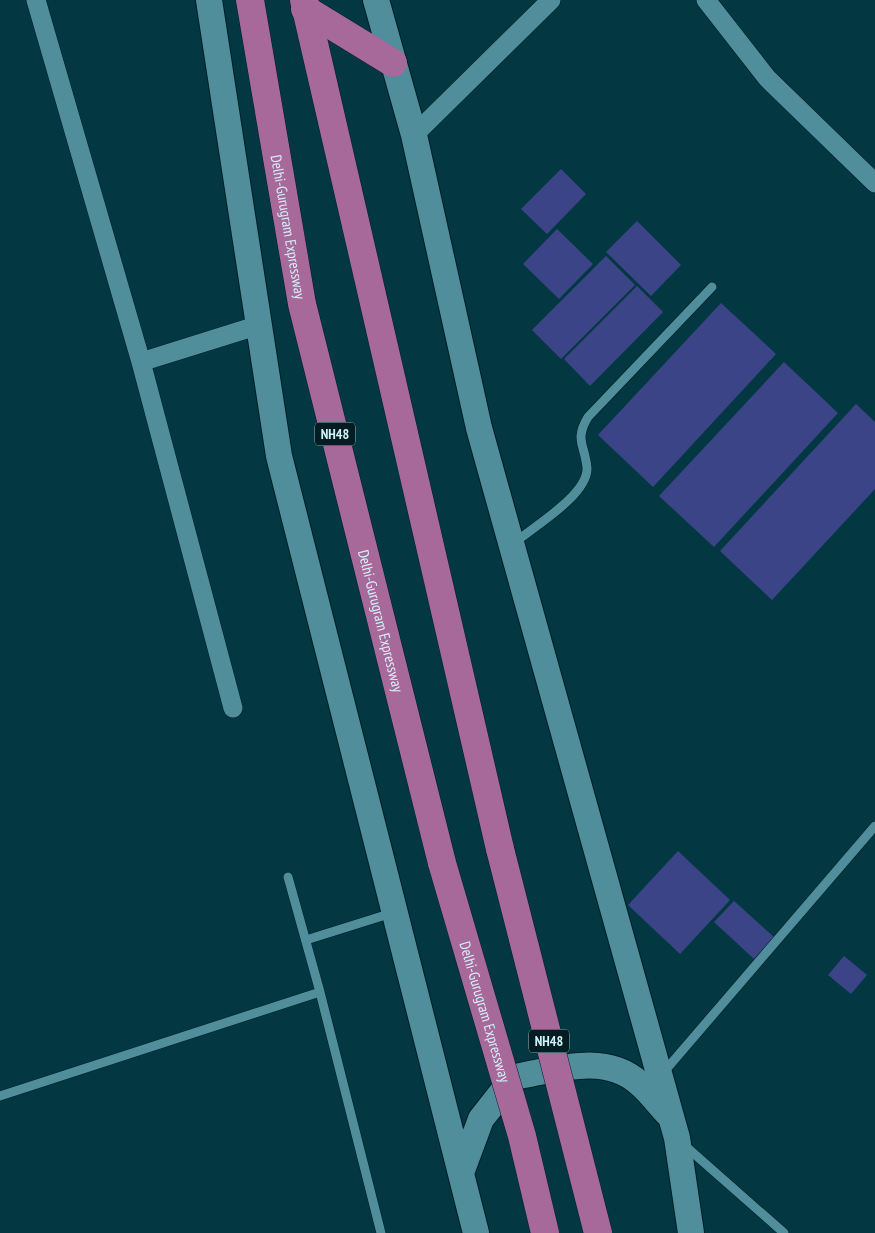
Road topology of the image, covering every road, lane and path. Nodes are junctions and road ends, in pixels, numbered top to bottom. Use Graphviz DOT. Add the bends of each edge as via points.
graph roads {
  1 [pos="36,0"];
  2 [pos="209,0"];
  3 [pos="250,0"];
  4 [pos="376,0"];
  5 [pos="550,0"];
  6 [pos="706,0"];
  7 [pos="305,4"];
  8 [pos="393,64"];
  9 [pos="414,135"];
  10 [pos="875,183"];
  11 [pos="712,287"];
  12 [pos="259,325"];
  13 [pos="141,362"];
  14 [pos="511,544"];
  15 [pos="233,708"];
  16 [pos="875,826"];
  17 [pos="288,877"];
  18 [pos="394,912"];
  19 [pos="306,940"];
  20 [pos="320,992"];
  21 [pos="660,1077"];
  22 [pos="0,1096"];
  23 [pos="673,1127"];
  24 [pos="461,1173"];
  25 [pos="381,1233"];
  26 [pos="476,1233"];
  27 [pos="545,1233"];
  28 [pos="598,1233"];
  29 [pos="691,1233"];
  30 [pos="784,1233"];
  1 -- 13 [label="street"];
  2 -- 12 [label="main road"];
  3 -- 27 [label="highway, Delhi-Gurugram Expressway / NH48, bridge" via="302,304 442,863 522,1136"];
  4 -- 8 [label="main road"];
  5 -- 9 [label="street"];
  6 -- 10 [label="street" via="767,78"];
  7 -- 8 [label="highway"];
  7 -- 28 [label="highway, NH48, bridge" via="500,848"];
  8 -- 9 [label="main road"];
  9 -- 14 [label="main road" via="478,428"];
  11 -- 14 [label="lane" via="580,429 587,467 581,486 569,500"];
  12 -- 13 [label="street"];
  12 -- 18 [label="main road" via="279,456"];
  13 -- 15 [label="street"];
  14 -- 21 [label="main road"];
  16 -- 21 [label="lane"];
  17 -- 19 [label="lane"];
  18 -- 19 [label="lane"];
  18 -- 24 [label="main road"];
  19 -- 20 [label="lane"];
  20 -- 22 [label="lane"];
  20 -- 25 [label="lane"];
  21 -- 23 [label="main road"];
  23 -- 24 [label="main road" via="639,1083 621,1071 596,1065 514,1077 481,1119"];
  23 -- 29 [label="main road"];
  23 -- 30 [label="lane"];
  24 -- 26 [label="main road"];
}
